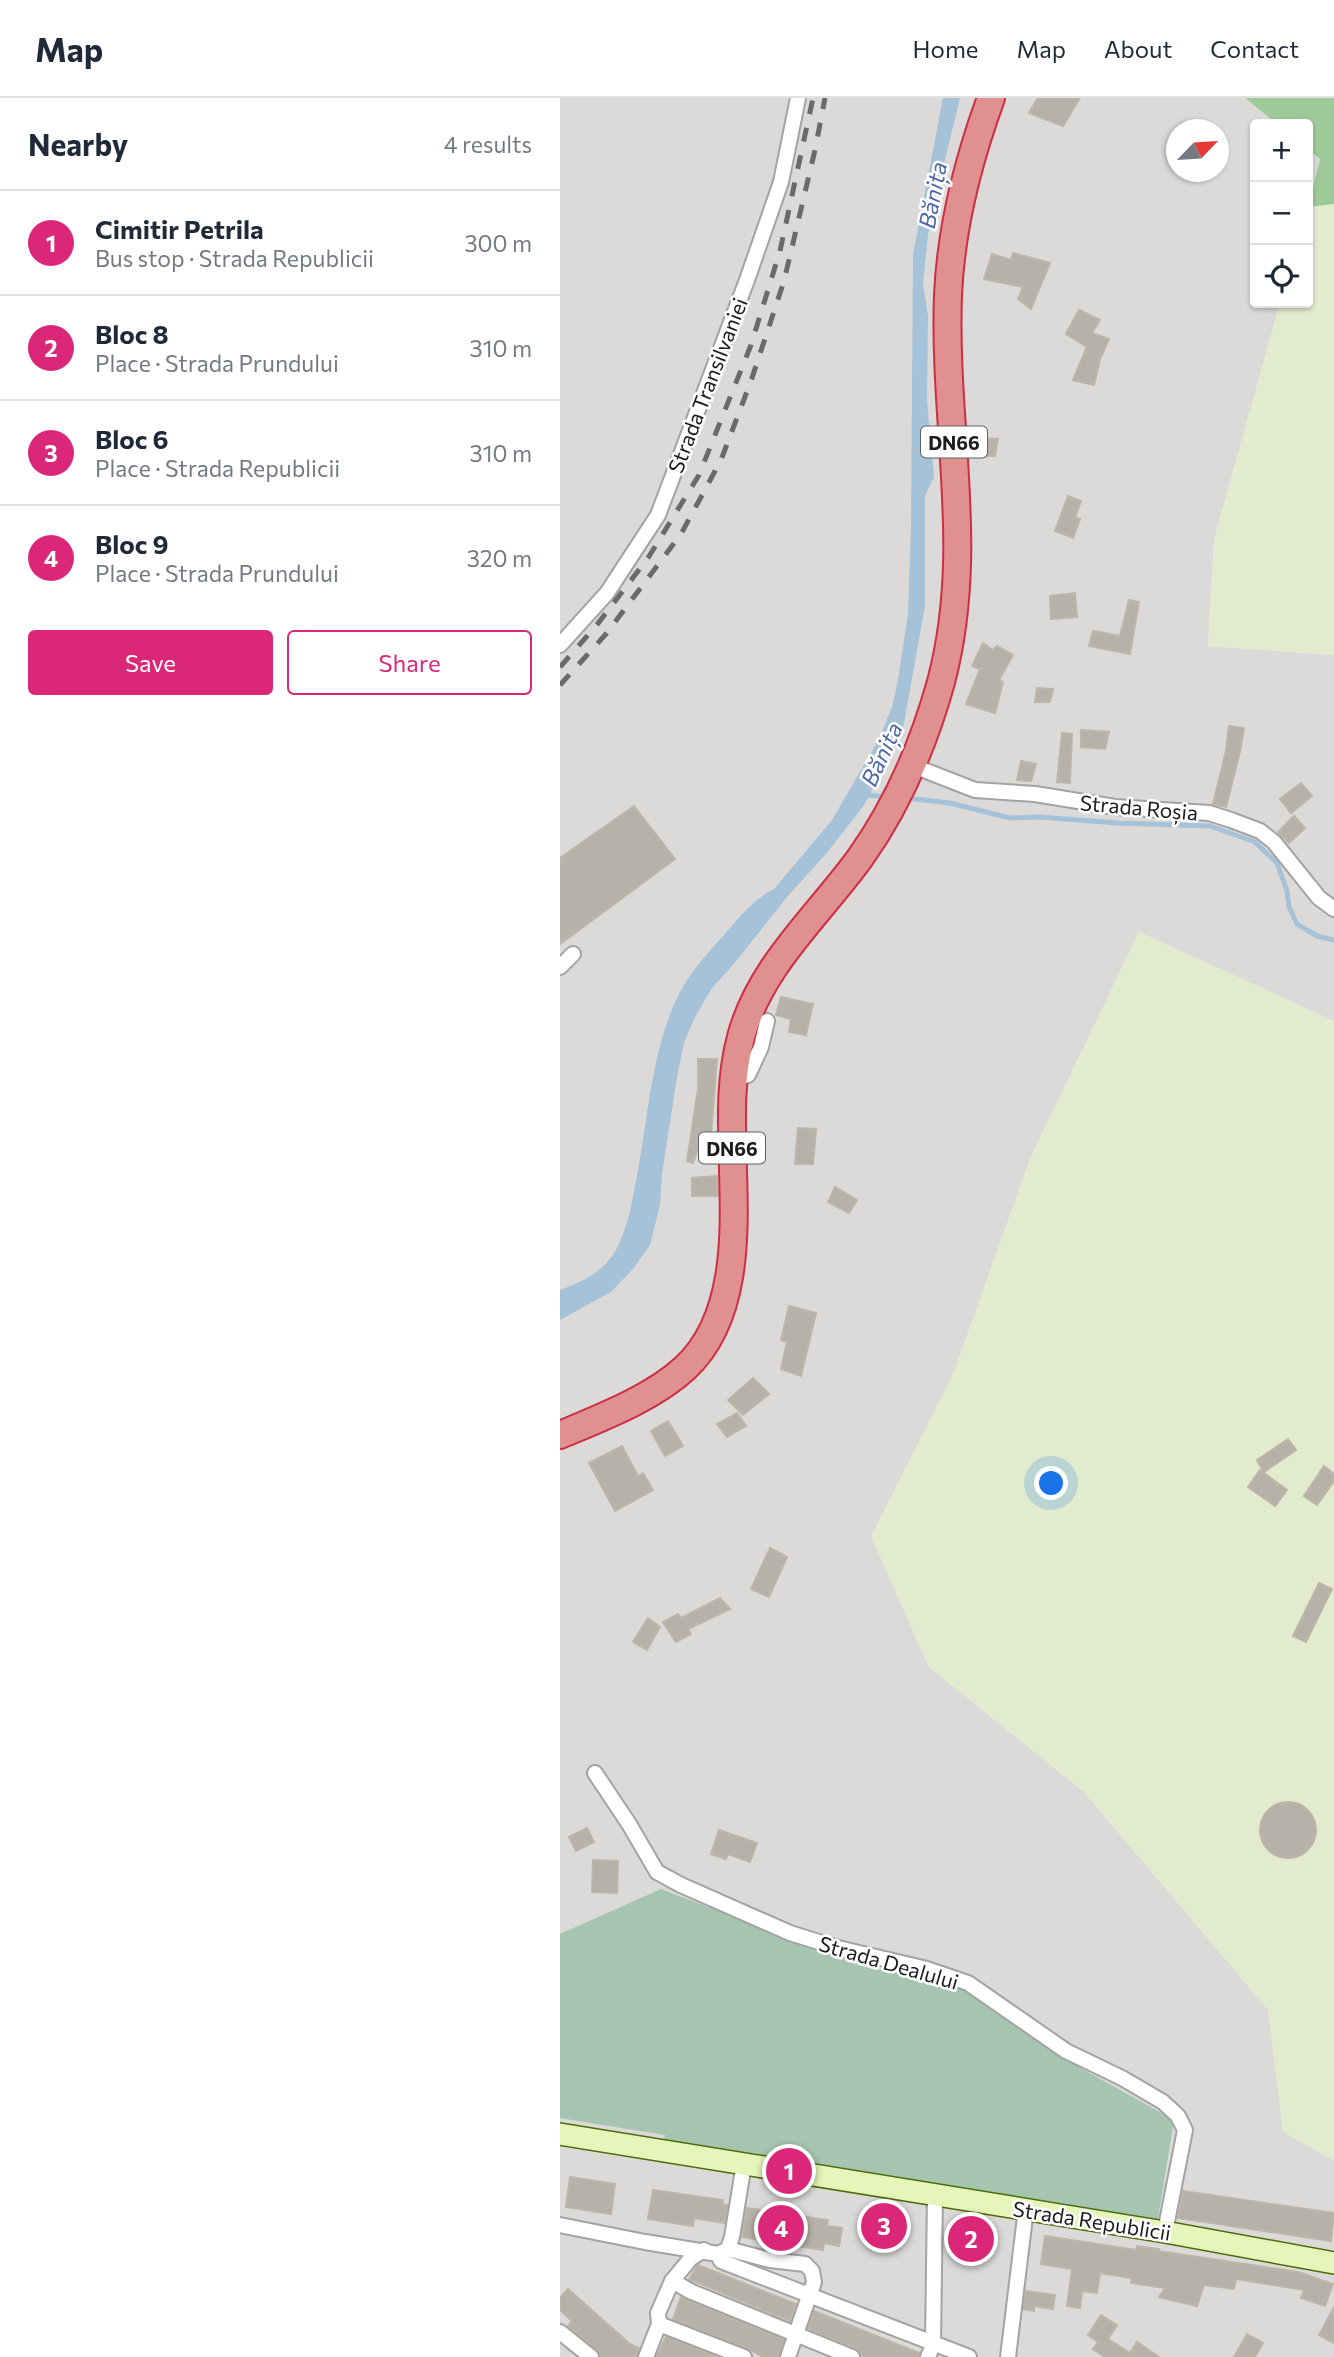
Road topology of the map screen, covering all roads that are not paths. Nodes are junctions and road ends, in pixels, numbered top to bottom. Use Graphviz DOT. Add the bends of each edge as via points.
graph roads {
  1 [pos="798,98"];
  2 [pos="991,98"];
  3 [pos="560,645"];
  4 [pos="906,775"];
  5 [pos="1334,909"];
  6 [pos="573,954"];
  7 [pos="560,967"];
  8 [pos="767,1021"];
  9 [pos="733,1080"];
  10 [pos="560,1435"];
  11 [pos="595,1773"];
  12 [pos="560,2134"];
  13 [pos="744,2164"];
  14 [pos="935,2194"];
  15 [pos="1026,2209"];
  16 [pos="560,2225"];
  17 [pos="1165,2232"];
  18 [pos="717,2251"];
  19 [pos="1334,2263"];
  20 [pos="672,2281"];
  21 [pos="810,2296"];
  22 [pos="659,2324"];
  23 [pos="560,2332"];
  24 [pos="796,2335"];
  25 [pos="930,2351"];
  26 [pos="592,2357"];
  27 [pos="646,2357"];
  28 [pos="744,2357"];
  29 [pos="789,2357"];
  30 [pos="852,2357"];
  31 [pos="969,2357"];
  32 [pos="1008,2357"];
  1 -- 3 [label="street, Strada Transilvaniei" via="781,182 658,514 607,593"];
  2 -- 4 [label="highway, DN66" via="962,194 948,294 958,533 955,608 937,695"];
  4 -- 5 [label="street, Strada Roșia" via="975,790 1209,813 1260,831"];
  4 -- 9 [label="highway, DN66" via="859,859 763,985 747,1017"];
  6 -- 7 [label="street"];
  8 -- 9 [label="street" via="748,1075"];
  9 -- 10 [label="highway, DN66" via="730,1273 711,1332 693,1360 674,1377"];
  11 -- 17 [label="street, Strada Dealului" via="657,1872 790,1933 968,1983 1066,2051 1163,2102 1185,2130"];
  12 -- 13 [label="main road, Strada Republicii"];
  13 -- 14 [label="main road, Strada Republicii"];
  13 -- 18 [label="street" via="732,2236"];
  14 -- 15 [label="main road, Strada Republicii"];
  14 -- 25 [label="street"];
  15 -- 17 [label="main road, Strada Republicii"];
  15 -- 32 [label="street"];
  16 -- 18 [label="street"];
  17 -- 19 [label="main road, Strada Republicii"];
  18 -- 20 [label="street" via="691,2258"];
  18 -- 21 [label="street" via="721,2261"];
  18 -- 21 [label="street" via="805,2264 814,2282"];
  20 -- 22 [label="street" via="657,2313"];
  20 -- 24 [label="street"];
  21 -- 24 [label="street"];
  21 -- 25 [label="street"];
  22 -- 27 [label="street"];
  22 -- 28 [label="street"];
  23 -- 26 [label="street"];
  24 -- 29 [label="street"];
  24 -- 30 [label="street"];
  25 -- 31 [label="street"];
}
